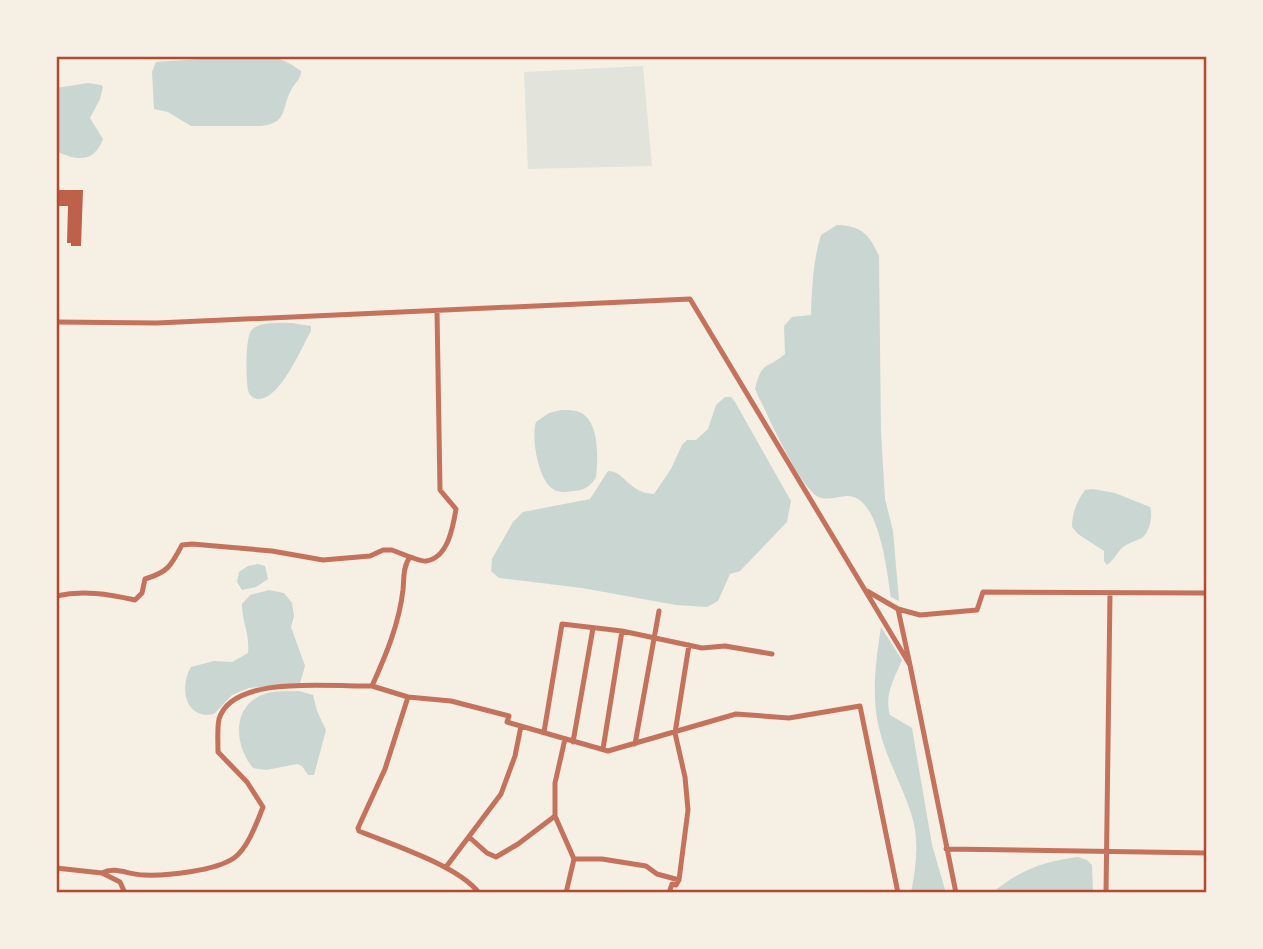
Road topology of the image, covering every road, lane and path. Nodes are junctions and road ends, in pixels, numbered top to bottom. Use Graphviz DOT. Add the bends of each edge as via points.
graph roads {
  1 [pos="437,311"];
  2 [pos="56,321"];
  3 [pos="410,558"];
  4 [pos="864,590"];
  5 [pos="1110,593"];
  6 [pos="1207,593"];
  7 [pos="56,596"];
  8 [pos="898,609"];
  9 [pos="659,611"];
  10 [pos="593,628"];
  11 [pos="622,631"];
  12 [pos="654,637"];
  13 [pos="689,645"];
  14 [pos="772,654"];
  15 [pos="910,665"];
  16 [pos="372,686"];
  17 [pos="408,697"];
  18 [pos="522,726"];
  19 [pos="544,732"];
  20 [pos="675,733"];
  21 [pos="565,739"];
  22 [pos="573,742"];
  23 [pos="635,744"];
  24 [pos="603,749"];
  25 [pos="555,816"];
  26 [pos="469,837"];
  27 [pos="946,849"];
  28 [pos="1108,850"];
  29 [pos="1207,853"];
  30 [pos="573,859"];
  31 [pos="446,867"];
  32 [pos="56,868"];
  33 [pos="102,873"];
  34 [pos="679,880"];
  35 [pos="125,893"];
  36 [pos="480,893"];
  37 [pos="566,893"];
  38 [pos="669,893"];
  39 [pos="898,893"];
  40 [pos="956,893"];
  41 [pos="1106,893"];
  1 -- 2 [label="street" via="157,323"];
  1 -- 3 [label="street" via="440,490 456,509 441,554 426,561"];
  1 -- 4 [label="street" via="690,299"];
  3 -- 7 [label="street" via="392,550 323,559 182,545 171,566 145,579 135,600 74,592"];
  3 -- 16 [label="street" via="405,562 396,628"];
  4 -- 8 [label="street"];
  4 -- 15 [label="street"];
  5 -- 6 [label="street"];
  5 -- 8 [label="street" via="983,592 977,610 920,615"];
  5 -- 28 [label="street"];
  8 -- 15 [label="street"];
  9 -- 12 [label="street"];
  10 -- 11 [label="street"];
  10 -- 19 [label="street" via="562,624"];
  10 -- 22 [label="street"];
  11 -- 12 [label="street"];
  11 -- 24 [label="street"];
  12 -- 13 [label="street"];
  12 -- 23 [label="street"];
  13 -- 14 [label="street"];
  13 -- 20 [label="street"];
  15 -- 27 [label="street"];
  16 -- 17 [label="street"];
  16 -- 33 [label="street" via="269,687 234,698 219,718 218,752 263,807 254,831 234,858 191,872 142,876 112,869"];
  17 -- 18 [label="street" via="487,709"];
  17 -- 31 [label="street" via="385,769 358,828"];
  18 -- 19 [label="street"];
  18 -- 26 [label="street" via="502,794"];
  19 -- 21 [label="street"];
  20 -- 23 [label="street"];
  20 -- 34 [label="street" via="688,810"];
  20 -- 39 [label="street" via="736,714 789,718 860,706"];
  21 -- 22 [label="street"];
  21 -- 25 [label="street" via="555,783"];
  22 -- 24 [label="street"];
  23 -- 24 [label="street"];
  25 -- 26 [label="street" via="496,857"];
  25 -- 30 [label="street"];
  26 -- 31 [label="street"];
  27 -- 28 [label="street"];
  27 -- 40 [label="street"];
  28 -- 29 [label="street"];
  28 -- 41 [label="street"];
  30 -- 34 [label="street" via="646,866"];
  30 -- 37 [label="street"];
  31 -- 36 [label="street"];
  32 -- 33 [label="street"];
  33 -- 35 [label="street" via="120,882"];
  34 -- 38 [label="street"];
}
